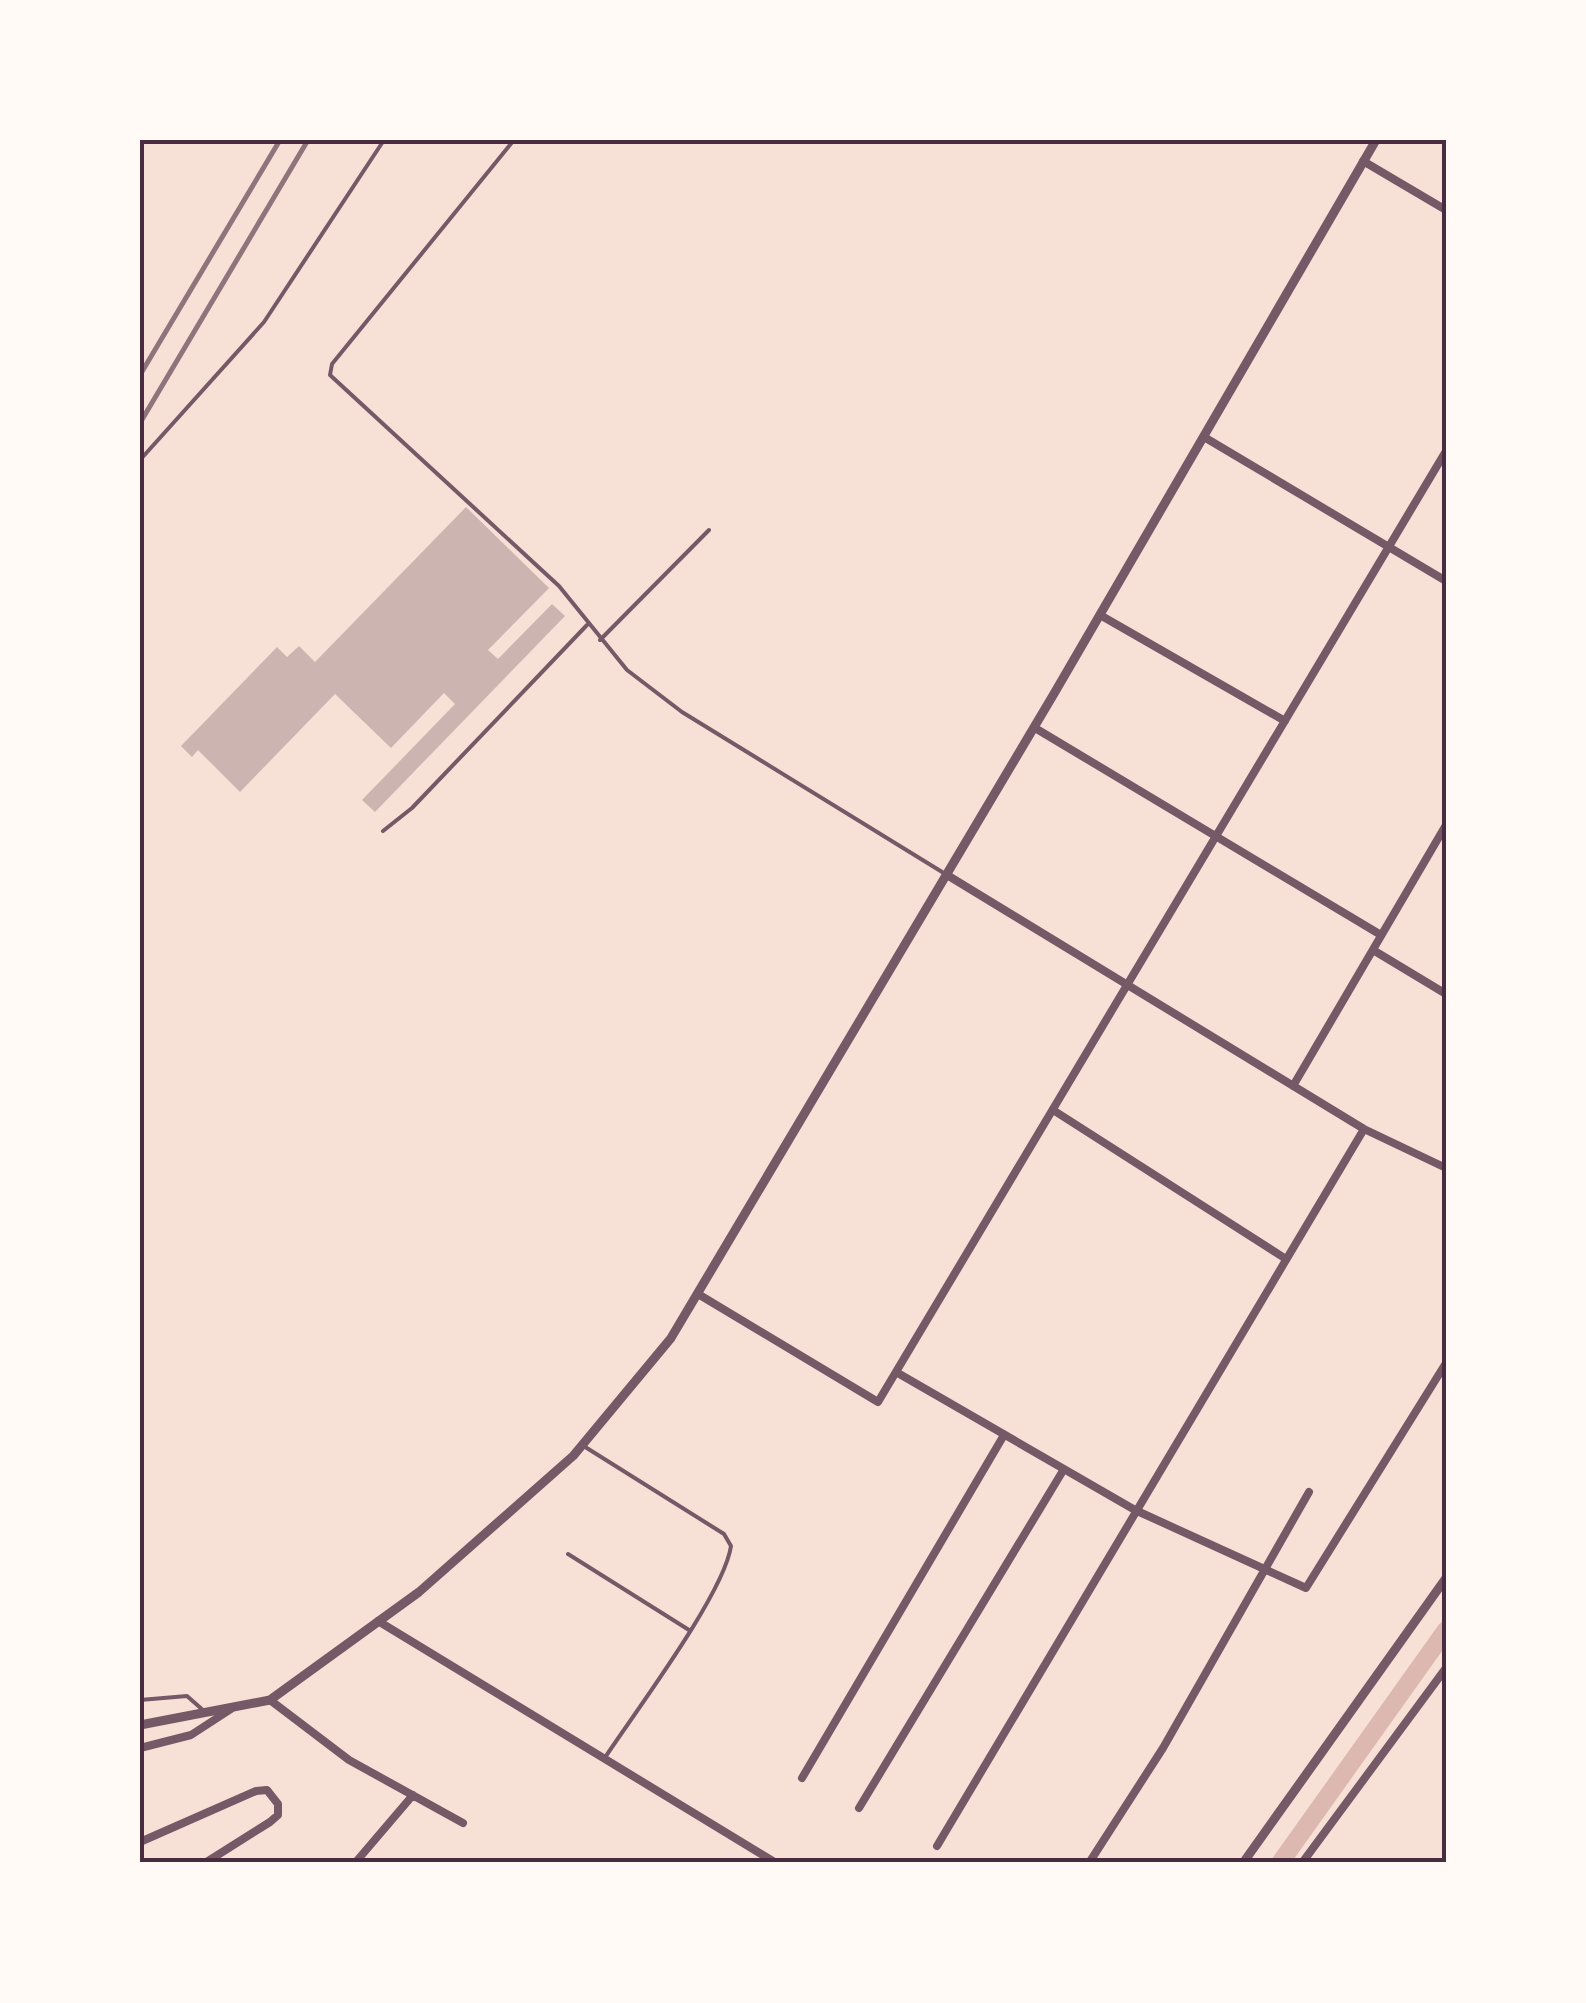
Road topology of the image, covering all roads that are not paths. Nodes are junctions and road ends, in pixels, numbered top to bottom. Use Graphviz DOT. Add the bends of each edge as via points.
graph roads {
  1 [pos="384,140"];
  2 [pos="514,140"];
  3 [pos="1376,140"];
  4 [pos="1363,161"];
  5 [pos="1446,210"];
  6 [pos="1204,436"];
  7 [pos="1446,451"];
  8 [pos="140,460"];
  9 [pos="709,530"];
  10 [pos="1389,547"];
  11 [pos="1446,581"];
  12 [pos="1100,615"];
  13 [pos="587,625"];
  14 [pos="600,640"];
  15 [pos="1285,720"];
  16 [pos="1034,728"];
  17 [pos="1446,824"];
  18 [pos="383,832"];
  19 [pos="1216,836"];
  20 [pos="1436,842"];
  21 [pos="1446,848"];
  22 [pos="947,876"];
  23 [pos="1381,936"];
  24 [pos="1372,950"];
  25 [pos="1127,985"];
  26 [pos="1446,994"];
  27 [pos="1293,1086"];
  28 [pos="1052,1110"];
  29 [pos="1364,1129"];
  30 [pos="1446,1168"];
  31 [pos="1286,1259"];
  32 [pos="698,1294"];
  33 [pos="1446,1363"];
  34 [pos="896,1372"];
  35 [pos="1004,1435"];
  36 [pos="582,1445"];
  37 [pos="1064,1470"];
  38 [pos="1309,1492"];
  39 [pos="1135,1510"];
  40 [pos="568,1554"];
  41 [pos="1266,1567"];
  42 [pos="1446,1578"];
  43 [pos="378,1621"];
  44 [pos="689,1630"];
  45 [pos="1446,1668"];
  46 [pos="140,1700"];
  47 [pos="270,1700"];
  48 [pos="231,1708"];
  49 [pos="206,1714"];
  50 [pos="140,1725"];
  51 [pos="140,1748"];
  52 [pos="604,1759"];
  53 [pos="802,1778"];
  54 [pos="413,1796"];
  55 [pos="859,1808"];
  56 [pos="463,1823"];
  57 [pos="140,1842"];
  58 [pos="937,1846"];
  59 [pos="205,1863"];
  60 [pos="356,1863"];
  61 [pos="776,1863"];
  62 [pos="1089,1863"];
  63 [pos="1243,1863"];
  64 [pos="1302,1863"];
  1 -- 8 [label="lane" via="264,322"];
  2 -- 13 [label="lane" via="384,296 330,375 547,574"];
  3 -- 4 [label="street"];
  4 -- 5 [label="street"];
  4 -- 6 [label="street"];
  6 -- 10 [label="street"];
  6 -- 12 [label="street"];
  7 -- 10 [label="street"];
  9 -- 14 [label="lane"];
  10 -- 11 [label="street"];
  10 -- 15 [label="street"];
  12 -- 15 [label="street"];
  12 -- 16 [label="street"];
  13 -- 14 [label="lane"];
  13 -- 18 [label="lane"];
  14 -- 22 [label="lane" via="626,670 682,712"];
  15 -- 19 [label="street"];
  16 -- 19 [label="street"];
  16 -- 22 [label="street"];
  17 -- 20 [label="street"];
  19 -- 23 [label="street"];
  19 -- 25 [label="street"];
  20 -- 21 [label="street"];
  20 -- 23 [label="street"];
  22 -- 25 [label="street"];
  22 -- 32 [label="street"];
  23 -- 24 [label="street"];
  24 -- 26 [label="street"];
  24 -- 27 [label="street"];
  25 -- 27 [label="street"];
  25 -- 28 [label="street"];
  27 -- 29 [label="street"];
  28 -- 31 [label="street"];
  28 -- 34 [label="street"];
  29 -- 30 [label="street"];
  29 -- 31 [label="street"];
  31 -- 39 [label="street"];
  32 -- 34 [label="street" via="878,1402"];
  32 -- 36 [label="street" via="671,1338"];
  33 -- 41 [label="street" via="1306,1588"];
  34 -- 35 [label="street"];
  35 -- 37 [label="street"];
  35 -- 53 [label="street"];
  36 -- 43 [label="street"];
  36 -- 44 [label="lane" via="724,1534 731,1546"];
  37 -- 39 [label="street"];
  37 -- 55 [label="street"];
  38 -- 41 [label="street"];
  39 -- 41 [label="street"];
  39 -- 58 [label="street"];
  40 -- 44 [label="lane"];
  41 -- 62 [label="street" via="1164,1748"];
  42 -- 63 [label="street"];
  43 -- 47 [label="street"];
  43 -- 52 [label="street"];
  44 -- 52 [label="lane"];
  45 -- 64 [label="street"];
  46 -- 49 [label="lane" via="188,1696"];
  47 -- 48 [label="street"];
  47 -- 54 [label="street" via="349,1760"];
  48 -- 49 [label="street"];
  48 -- 51 [label="street" via="191,1735"];
  49 -- 50 [label="street"];
  52 -- 61 [label="street"];
  54 -- 56 [label="street"];
  54 -- 60 [label="street"];
  57 -- 59 [label="street" via="256,1791 274,1796 278,1814 270,1822"];
}
